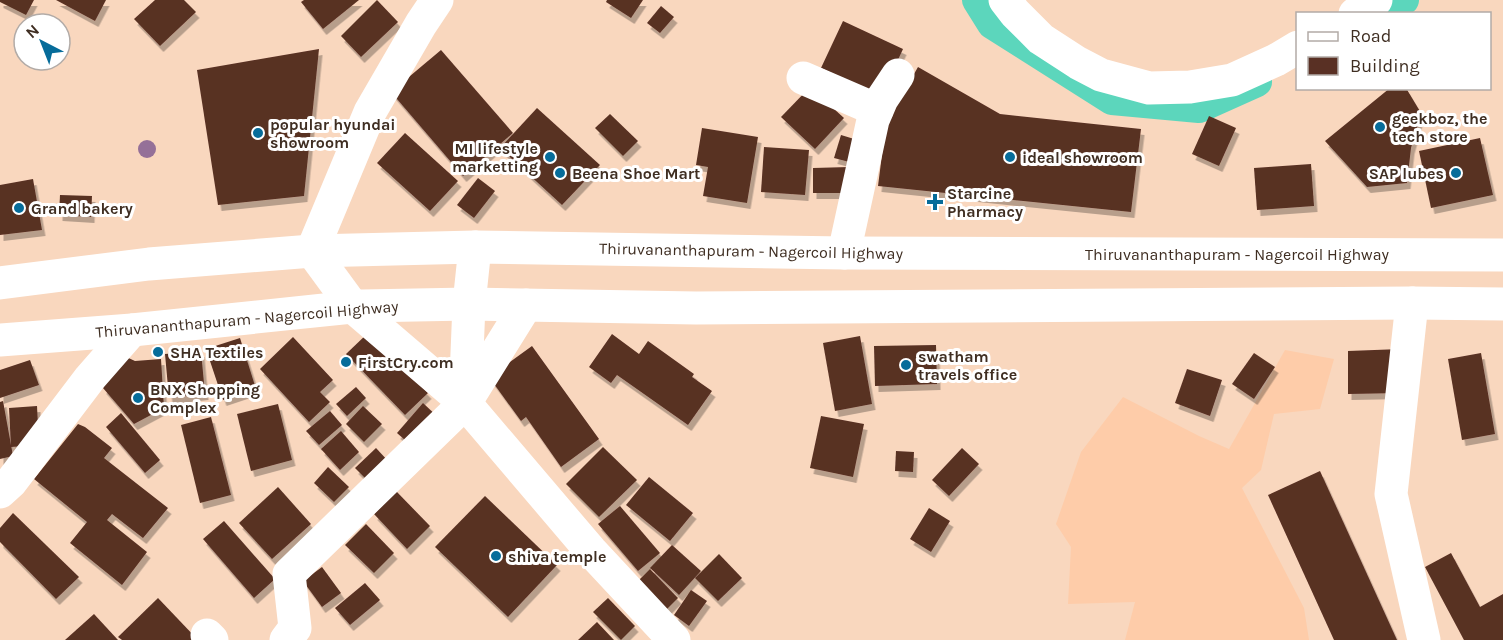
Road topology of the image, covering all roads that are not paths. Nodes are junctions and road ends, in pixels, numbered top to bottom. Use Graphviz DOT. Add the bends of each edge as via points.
graph roads {
  1 [pos="437,0"];
  2 [pos="1005,0"];
  3 [pos="1296,49"];
  4 [pos="898,75"];
  5 [pos="803,78"];
  6 [pos="877,110"];
  7 [pos="476,247"];
  8 [pos="312,251"];
  9 [pos="844,253"];
  10 [pos="1503,255"];
  11 [pos="0,283"];
  12 [pos="1412,303"];
  13 [pos="469,304"];
  14 [pos="1503,304"];
  15 [pos="526,305"];
  16 [pos="353,307"];
  17 [pos="132,330"];
  18 [pos="0,340"];
  19 [pos="465,403"];
  20 [pos="0,492"];
  21 [pos="286,640"];
  22 [pos="674,640"];
  23 [pos="1424,640"];
  1 -- 8 [label="main road" via="370,112"];
  2 -- 3 [label="main road" via="1041,39 1078,63 1101,75 1149,88 1232,80"];
  4 -- 6 [label="main road"];
  5 -- 6 [label="main road"];
  6 -- 9 [label="main road"];
  7 -- 8 [label="main road, Thiruvananthapuram - Nagercoil Highway"];
  7 -- 9 [label="main road, Thiruvananthapuram - Nagercoil Highway"];
  7 -- 13 [label="main road"];
  8 -- 11 [label="main road, Thiruvananthapuram - Nagercoil Highway" via="149,264"];
  8 -- 16 [label="main road"];
  9 -- 10 [label="main road, Thiruvananthapuram - Nagercoil Highway"];
  12 -- 14 [label="main road, Thiruvananthapuram - Nagercoil Highway"];
  12 -- 15 [label="main road, Thiruvananthapuram - Nagercoil Highway" via="708,308"];
  12 -- 23 [label="main road" via="1391,494"];
  13 -- 15 [label="main road, Thiruvananthapuram - Nagercoil Highway"];
  13 -- 16 [label="main road, Thiruvananthapuram - Nagercoil Highway"];
  13 -- 19 [label="main road"];
  15 -- 19 [label="main road"];
  16 -- 17 [label="main road, Thiruvananthapuram - Nagercoil Highway"];
  16 -- 19 [label="main road"];
  17 -- 18 [label="main road, Thiruvananthapuram - Nagercoil Highway"];
  17 -- 20 [label="main road"];
  19 -- 21 [label="main road" via="289,574 295,628"];
  19 -- 22 [label="main road" via="591,551"];
}
